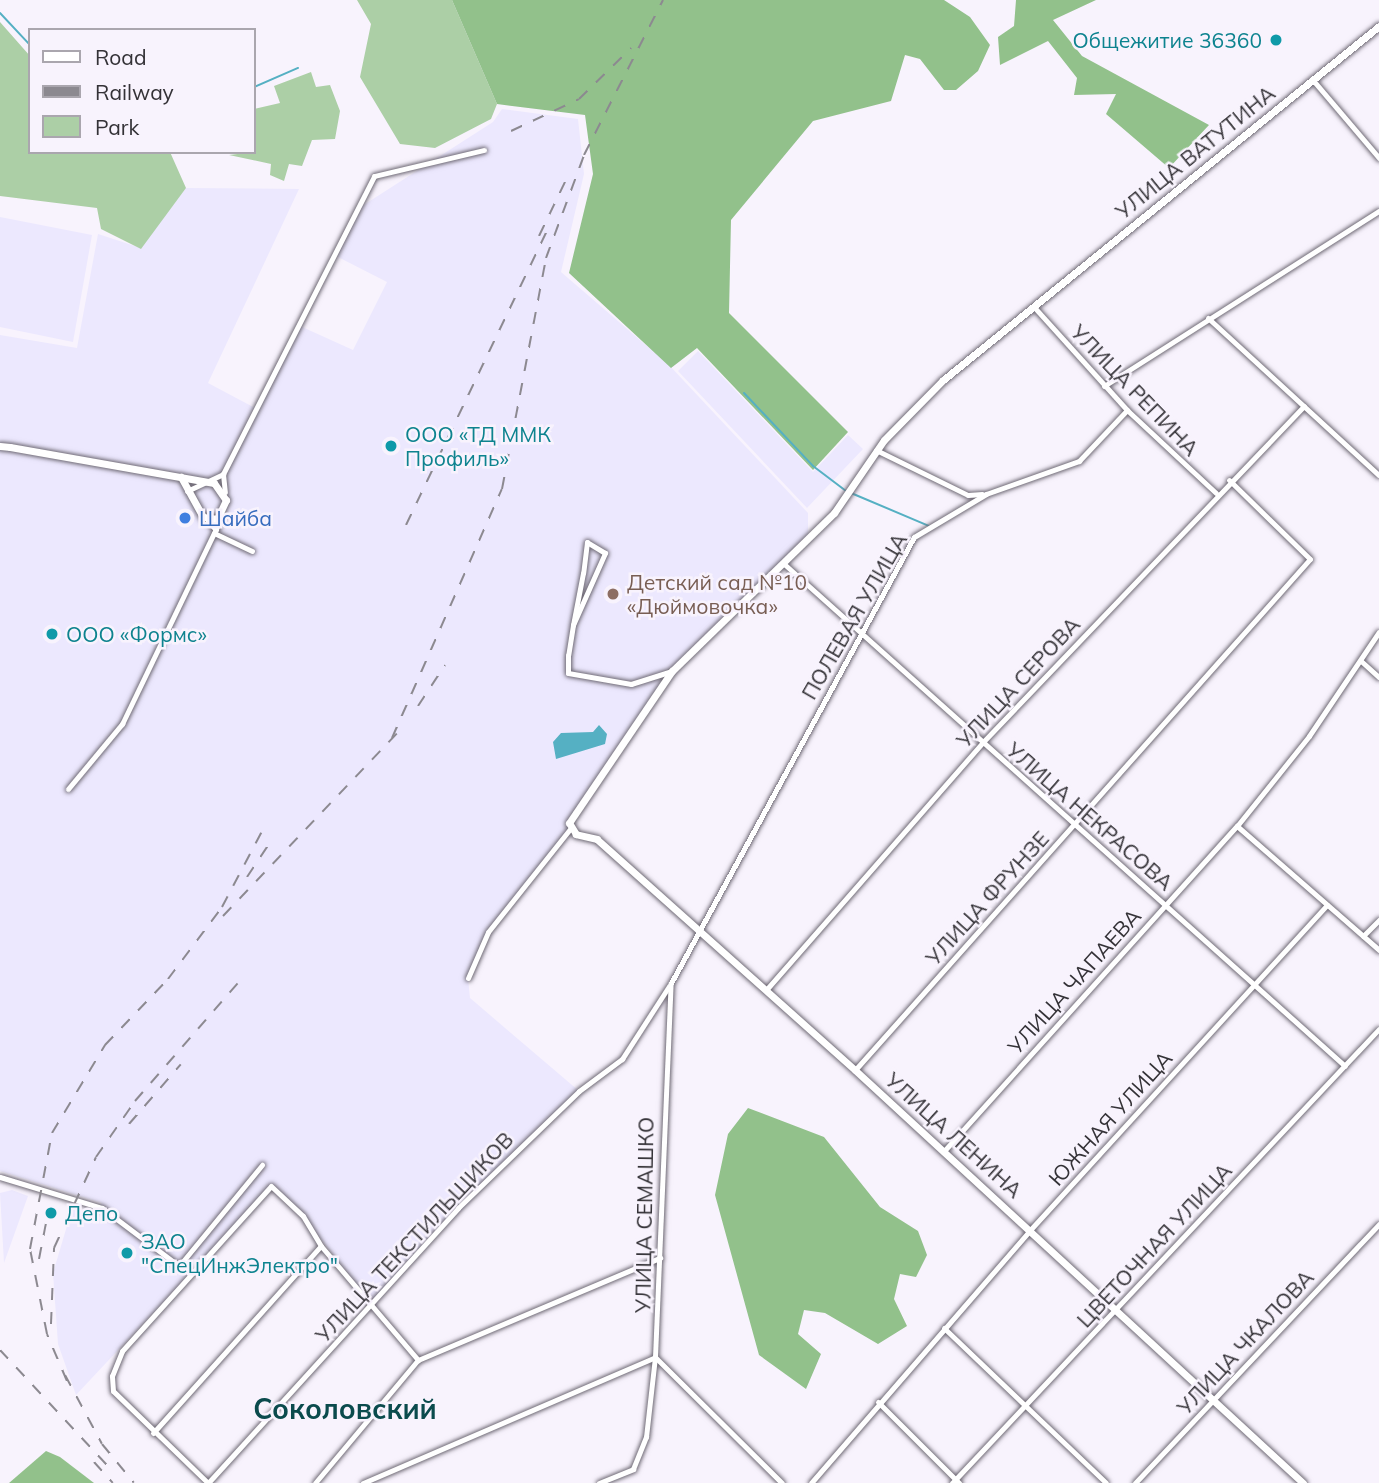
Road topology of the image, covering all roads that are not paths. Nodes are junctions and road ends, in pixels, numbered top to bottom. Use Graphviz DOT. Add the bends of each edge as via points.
graph roads {
  1 [pos="1379,26"];
  2 [pos="1312,79"];
  3 [pos="484,150"];
  4 [pos="1379,158"];
  5 [pos="1379,211"];
  6 [pos="1034,307"];
  7 [pos="1208,318"];
  8 [pos="1104,386"];
  9 [pos="1304,406"];
  10 [pos="1131,413"];
  11 [pos="0,446"];
  12 [pos="876,450"];
  13 [pos="223,474"];
  14 [pos="1379,475"];
  15 [pos="181,477"];
  16 [pos="1229,480"];
  17 [pos="205,481"];
  18 [pos="187,491"];
  19 [pos="225,492"];
  20 [pos="1216,493"];
  21 [pos="986,494"];
  22 [pos="222,514"];
  23 [pos="208,522"];
  24 [pos="215,532"];
  25 [pos="252,551"];
  26 [pos="783,563"];
  27 [pos="573,625"];
  28 [pos="1379,632"];
  29 [pos="860,633"];
  30 [pos="1361,660"];
  31 [pos="672,671"];
  32 [pos="1379,677"];
  33 [pos="982,743"];
  34 [pos="68,789"];
  35 [pos="1073,825"];
  36 [pos="1237,826"];
  37 [pos="570,829"];
  38 [pos="1166,903"];
  39 [pos="1327,905"];
  40 [pos="1379,920"];
  41 [pos="700,930"];
  42 [pos="1363,936"];
  43 [pos="1379,950"];
  44 [pos="468,978"];
  45 [pos="671,983"];
  46 [pos="1254,984"];
  47 [pos="766,990"];
  48 [pos="1379,1029"];
  49 [pos="1345,1066"];
  50 [pos="855,1070"];
  51 [pos="944,1151"];
  52 [pos="262,1165"];
  53 [pos="0,1177"];
  54 [pos="1379,1224"];
  55 [pos="1031,1229"];
  56 [pos="321,1246"];
  57 [pos="660,1258"];
  58 [pos="371,1303"];
  59 [pos="1115,1309"];
  60 [pos="944,1328"];
  61 [pos="655,1357"];
  62 [pos="418,1360"];
  63 [pos="1213,1398"];
  64 [pos="878,1402"];
  65 [pos="1025,1406"];
  66 [pos="153,1433"];
  67 [pos="956,1482"];
  68 [pos="208,1483"];
  69 [pos="315,1483"];
  70 [pos="363,1483"];
  71 [pos="600,1483"];
  72 [pos="782,1483"];
  73 [pos="811,1483"];
  74 [pos="1106,1483"];
  75 [pos="1135,1483"];
  76 [pos="1303,1483"];
  1 -- 2 [label="street, УЛИЦА ВАТУТИНА"];
  2 -- 4 [label="street"];
  2 -- 6 [label="street, УЛИЦА ВАТУТИНА"];
  3 -- 13 [label="street" via="374,176"];
  5 -- 7 [label="street"];
  6 -- 8 [label="street, УЛИЦА РЕПИНА"];
  6 -- 12 [label="street, УЛИЦА ВАТУТИНА" via="943,380"];
  7 -- 8 [label="street"];
  7 -- 9 [label="street"];
  8 -- 10 [label="street, УЛИЦА РЕПИНА"];
  9 -- 14 [label="street"];
  9 -- 16 [label="street, УЛИЦА СЕРОВА"];
  10 -- 20 [label="street, УЛИЦА РЕПИНА"];
  10 -- 21 [label="street, ПОЛЕВАЯ УЛИЦА" via="1080,461"];
  11 -- 15 [label="street"];
  12 -- 21 [label="street" via="968,495"];
  12 -- 26 [label="street, УЛИЦА ВАТУТИНА" via="851,492"];
  13 -- 17 [label="street"];
  13 -- 19 [label="street"];
  15 -- 17 [label="street"];
  15 -- 18 [label="street"];
  16 -- 20 [label="street, УЛИЦА СЕРОВА"];
  16 -- 35 [label="street, УЛИЦА ФРУНЗЕ" via="1310,559"];
  17 -- 18 [label="street"];
  17 -- 19 [label="street"];
  18 -- 23 [label="street"];
  19 -- 22 [label="street"];
  20 -- 33 [label="street, УЛИЦА СЕРОВА"];
  21 -- 29 [label="street, ПОЛЕВАЯ УЛИЦА" via="914,537"];
  22 -- 23 [label="street"];
  22 -- 24 [label="street"];
  23 -- 24 [label="street"];
  24 -- 25 [label="street"];
  24 -- 34 [label="street" via="122,724"];
  26 -- 29 [label="street, УЛИЦА НЕКРАСОВА"];
  26 -- 31 [label="street, УЛИЦА ВАТУТИНА"];
  27 -- 27 [label="street" via="583,573 587,542 605,554"];
  27 -- 31 [label="street" via="568,673 579,679 631,684"];
  28 -- 30 [label="street, УЛИЦА ЧАПАЕВА"];
  29 -- 33 [label="street, УЛИЦА НЕКРАСОВА"];
  29 -- 41 [label="street, ПОЛЕВАЯ УЛИЦА"];
  30 -- 32 [label="street"];
  30 -- 36 [label="street, УЛИЦА ЧАПАЕВА"];
  31 -- 37 [label="street, УЛИЦА ВАТУТИНА" via="580,802"];
  33 -- 35 [label="street, УЛИЦА НЕКРАСОВА"];
  33 -- 47 [label="street, УЛИЦА СЕРОВА"];
  35 -- 38 [label="street, УЛИЦА НЕКРАСОВА"];
  35 -- 50 [label="street, УЛИЦА ФРУНЗЕ"];
  36 -- 38 [label="street, УЛИЦА ЧАПАЕВА"];
  36 -- 39 [label="street"];
  37 -- 41 [label="street, УЛИЦА ЛЕНИНА" via="597,839"];
  37 -- 44 [label="street" via="488,932"];
  38 -- 46 [label="street, УЛИЦА НЕКРАСОВА"];
  38 -- 51 [label="street, УЛИЦА ЧАПАЕВА"];
  39 -- 42 [label="street"];
  39 -- 46 [label="street, ЮЖНАЯ УЛИЦА"];
  40 -- 42 [label="street"];
  41 -- 45 [label="street, УЛИЦА СЕМАШКО"];
  41 -- 47 [label="street, УЛИЦА ЛЕНИНА"];
  42 -- 43 [label="street"];
  45 -- 57 [label="street, УЛИЦА СЕМАШКО" via="659,1150"];
  45 -- 58 [label="street, УЛИЦА ТЕКСТИЛЬЩИКОВ" via="622,1059 512,1154"];
  46 -- 49 [label="street, УЛИЦА НЕКРАСОВА"];
  46 -- 55 [label="street, ЮЖНАЯ УЛИЦА"];
  47 -- 50 [label="street, УЛИЦА ЛЕНИНА"];
  48 -- 49 [label="street, ЦВЕТОЧНАЯ УЛИЦА"];
  49 -- 59 [label="street, ЦВЕТОЧНАЯ УЛИЦА"];
  50 -- 51 [label="street, УЛИЦА ЛЕНИНА"];
  51 -- 55 [label="street, УЛИЦА ЛЕНИНА"];
  52 -- 53 [label="street" via="179,1266 116,1216"];
  54 -- 63 [label="street, УЛИЦА ЧКАЛОВА"];
  55 -- 59 [label="street, УЛИЦА ЛЕНИНА"];
  55 -- 60 [label="street, ЮЖНАЯ УЛИЦА"];
  56 -- 58 [label="street"];
  56 -- 66 [label="street"];
  56 -- 66 [label="street" via="303,1216 271,1186 116,1362 113,1391"];
  57 -- 61 [label="street, УЛИЦА СЕМАШКО"];
  57 -- 62 [label="street"];
  58 -- 62 [label="street"];
  58 -- 68 [label="street, УЛИЦА ТЕКСТИЛЬЩИКОВ"];
  59 -- 63 [label="street, УЛИЦА ЛЕНИНА"];
  59 -- 65 [label="street, ЦВЕТОЧНАЯ УЛИЦА"];
  60 -- 64 [label="street, ЮЖНАЯ УЛИЦА"];
  60 -- 65 [label="street"];
  61 -- 70 [label="street"];
  61 -- 71 [label="street, УЛИЦА СЕМАШКО" via="640,1461"];
  61 -- 72 [label="street"];
  62 -- 69 [label="street"];
  63 -- 75 [label="street, УЛИЦА ЧКАЛОВА"];
  63 -- 76 [label="street, УЛИЦА ЛЕНИНА"];
  64 -- 67 [label="street"];
  64 -- 73 [label="street, ЮЖНАЯ УЛИЦА"];
  65 -- 67 [label="street, ЦВЕТОЧНАЯ УЛИЦА"];
  65 -- 74 [label="street"];
  66 -- 68 [label="street"];
}
